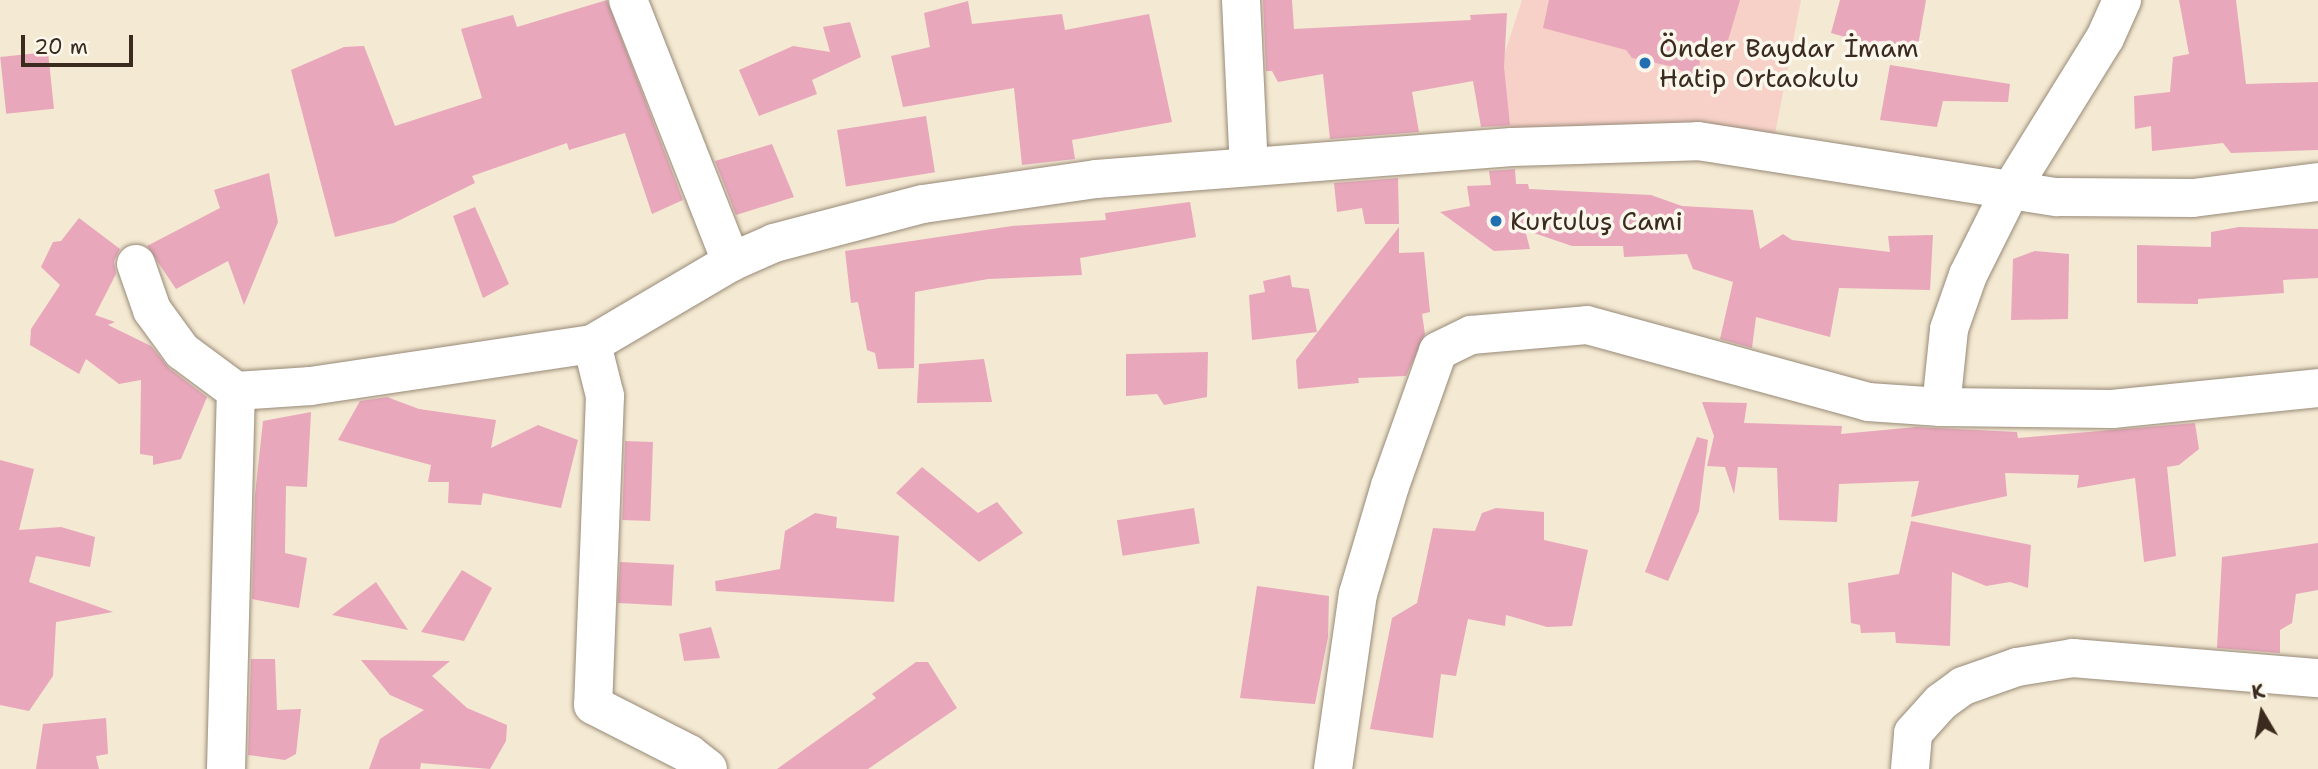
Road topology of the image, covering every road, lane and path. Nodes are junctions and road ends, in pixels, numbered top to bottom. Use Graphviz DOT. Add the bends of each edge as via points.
graph roads {
  1 [pos="628,0"];
  2 [pos="1241,0"];
  3 [pos="2122,0"];
  4 [pos="1249,167"];
  5 [pos="2318,182"];
  6 [pos="2010,191"];
  7 [pos="731,262"];
  8 [pos="136,264"];
  9 [pos="592,344"];
  10 [pos="2318,388"];
  11 [pos="236,391"];
  12 [pos="1941,407"];
  13 [pos="2318,678"];
  14 [pos="226,769"];
  15 [pos="708,769"];
  16 [pos="1333,769"];
  17 [pos="1910,769"];
  1 -- 7 [label="street"];
  2 -- 4 [label="street"];
  3 -- 6 [label="street" via="2105,38"];
  4 -- 6 [label="street" via="1512,147 1698,141"];
  4 -- 7 [label="street" via="1096,179 923,204 774,243"];
  5 -- 6 [label="street" via="2193,198 2057,197"];
  6 -- 12 [label="street" via="1968,275 1949,329"];
  7 -- 9 [label="street"];
  8 -- 11 [label="street" via="152,310 182,351"];
  9 -- 11 [label="street" via="310,386"];
  9 -- 15 [label="street" via="604,396 593,705 689,754"];
  10 -- 12 [label="street" via="2112,409"];
  11 -- 14 [label="street"];
  12 -- 16 [label="street" via="1868,401 1587,325 1471,335 1438,351 1358,594"];
  13 -- 17 [label="street" via="2073,658 2017,667 1964,686 1941,702 1913,733"];
}
